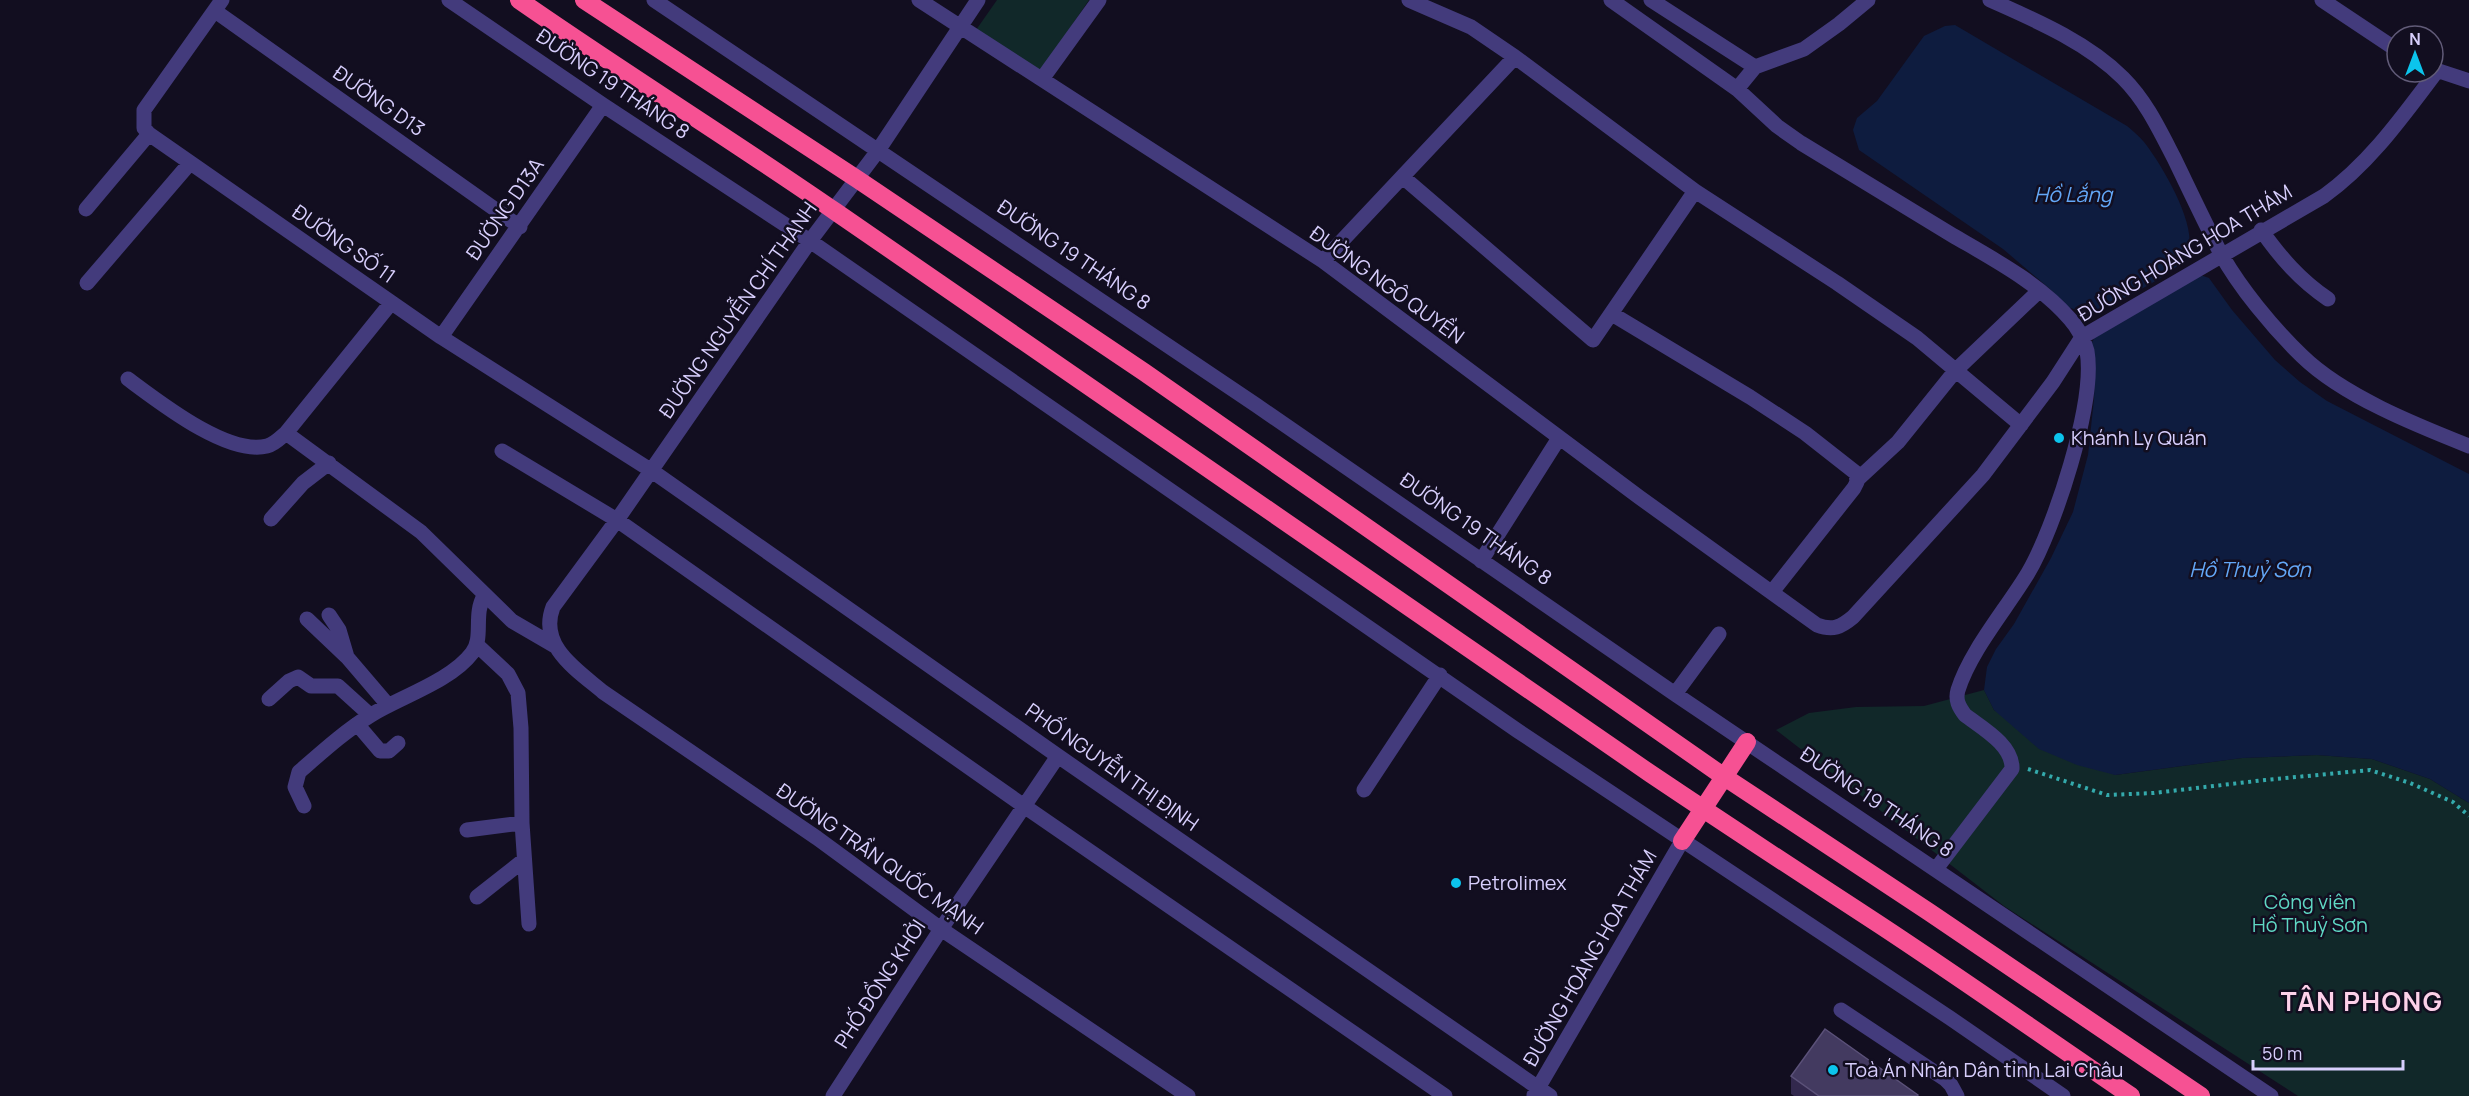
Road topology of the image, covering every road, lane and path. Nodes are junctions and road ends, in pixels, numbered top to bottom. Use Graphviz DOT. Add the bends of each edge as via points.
graph roads {
  1 [pos="449,0"];
  2 [pos="519,0"];
  3 [pos="584,0"];
  4 [pos="654,0"];
  5 [pos="918,0"];
  6 [pos="978,0"];
  7 [pos="1099,0"];
  8 [pos="1409,0"];
  9 [pos="1611,0"];
  10 [pos="1651,0"];
  11 [pos="1868,0"];
  12 [pos="1990,0"];
  13 [pos="2332,3"];
  14 [pos="218,5"];
  15 [pos="959,28"];
  16 [pos="2385,41"];
  17 [pos="1515,57"];
  18 [pos="1755,67"];
  19 [pos="2445,73"];
  20 [pos="1042,79"];
  21 [pos="2469,81"];
  22 [pos="2425,84"];
  23 [pos="1737,89"];
  24 [pos="603,105"];
  25 [pos="149,134"];
  26 [pos="877,152"];
  27 [pos="190,163"];
  28 [pos="1404,178"];
  29 [pos="857,179"];
  30 [pos="1695,191"];
  31 [pos="86,209"];
  32 [pos="833,210"];
  33 [pos="520,227"];
  34 [pos="2261,230"];
  35 [pos="810,241"];
  36 [pos="2222,255"];
  37 [pos="1323,261"];
  38 [pos="87,283"];
  39 [pos="2039,291"];
  40 [pos="2328,299"];
  41 [pos="391,303"];
  42 [pos="1612,314"];
  43 [pos="441,337"];
  44 [pos="2082,337"];
  45 [pos="1956,370"];
  46 [pos="128,379"];
  47 [pos="2020,425"];
  48 [pos="286,433"];
  49 [pos="1559,438"];
  50 [pos="2469,446"];
  51 [pos="502,451"];
  52 [pos="329,463"];
  53 [pos="652,471"];
  54 [pos="1858,479"];
  55 [pos="271,519"];
  56 [pos="617,520"];
  57 [pos="1481,561"];
  58 [pos="1772,592"];
  59 [pos="484,596"];
  60 [pos="329,615"];
  61 [pos="307,619"];
  62 [pos="1817,625"];
  63 [pos="1719,634"];
  64 [pos="477,645"];
  65 [pos="555,646"];
  66 [pos="347,657"];
  67 [pos="1440,675"];
  68 [pos="1674,694"];
  69 [pos="269,699"];
  70 [pos="388,705"];
  71 [pos="364,720"];
  72 [pos="1747,741"];
  73 [pos="398,743"];
  74 [pos="1058,756"];
  75 [pos="2012,764"];
  76 [pos="1723,776"];
  77 [pos="1365,790"];
  78 [pos="304,806"];
  79 [pos="1024,806"];
  80 [pos="1703,807"];
  81 [pos="2469,816"];
  82 [pos="522,823"];
  83 [pos="467,830"];
  84 [pos="1682,841"];
  85 [pos="524,860"];
  86 [pos="1936,869"];
  87 [pos="477,897"];
  88 [pos="529,924"];
  89 [pos="941,928"];
  90 [pos="1841,1010"];
  91 [pos="1541,1093"];
  92 [pos="833,1096"];
  93 [pos="1188,1096"];
  94 [pos="1445,1096"];
  95 [pos="1957,1096"];
  96 [pos="2062,1096"];
  97 [pos="2131,1096"];
  98 [pos="2201,1096"];
  99 [pos="2271,1096"];
  1 -- 24 [label="street, ĐƯỜNG 19 THÁNG 8"];
  2 -- 32 [label="highway, ĐƯỜNG 19 THÁNG 8"];
  3 -- 29 [label="highway"];
  4 -- 26 [label="street, ĐƯỜNG 19 THÁNG 8"];
  5 -- 15 [label="street, ĐƯỜNG NGÔ QUYỀN"];
  6 -- 15 [label="street, ĐƯỜNG NGUYỄN CHÍ THANH"];
  7 -- 20 [label="street"];
  8 -- 17 [label="street" via="1471,27"];
  9 -- 23 [label="street"];
  10 -- 18 [label="street"];
  11 -- 18 [label="street" via="1803,49"];
  12 -- 36 [label="street" via="2063,35 2105,63 2135,91 2156,122"];
  13 -- 16 [label="street"];
  14 -- 25 [label="street" via="144,111 144,128"];
  14 -- 33 [label="street, ĐƯỜNG D13"];
  15 -- 20 [label="street, ĐƯỜNG NGÔ QUYỀN"];
  15 -- 26 [label="street, ĐƯỜNG NGUYỄN CHÍ THANH"];
  17 -- 28 [label="street"];
  17 -- 30 [label="street"];
  18 -- 23 [label="street"];
  19 -- 21 [label="street"];
  20 -- 37 [label="street, ĐƯỜNG NGÔ QUYỀN"];
  22 -- 34 [label="street, ĐƯỜNG HOÀNG HOA THÁM" via="2379,146 2348,179"];
  23 -- 39 [label="street" via="1801,143 2003,265"];
  24 -- 33 [label="street, ĐƯỜNG D13A"];
  24 -- 35 [label="street, ĐƯỜNG 19 THÁNG 8"];
  25 -- 27 [label="street, ĐƯỜNG SỐ 11"];
  25 -- 31 [label="street"];
  26 -- 29 [label="street, ĐƯỜNG NGUYỄN CHÍ THANH"];
  26 -- 57 [label="street, ĐƯỜNG 19 THÁNG 8" via="1246,398"];
  27 -- 38 [label="street"];
  27 -- 41 [label="street, ĐƯỜNG SỐ 11"];
  28 -- 37 [label="street"];
  28 -- 42 [label="street" via="1593,340"];
  29 -- 32 [label="street, ĐƯỜNG NGUYỄN CHÍ THANH"];
  29 -- 76 [label="highway" via="1144,372"];
  30 -- 42 [label="street"];
  30 -- 45 [label="street" via="1873,307"];
  32 -- 35 [label="street, ĐƯỜNG NGUYỄN CHÍ THANH"];
  32 -- 80 [label="highway, ĐƯỜNG 19 THÁNG 8"];
  33 -- 43 [label="street, ĐƯỜNG D13A"];
  34 -- 36 [label="street, ĐƯỜNG HOÀNG HOA THÁM"];
  34 -- 40 [label="street" via="2285,262"];
  35 -- 53 [label="street, ĐƯỜNG NGUYỄN CHÍ THANH"];
  35 -- 67 [label="street, ĐƯỜNG 19 THÁNG 8"];
  36 -- 44 [label="street, ĐƯỜNG HOÀNG HOA THÁM"];
  36 -- 50 [label="street" via="2275,327 2318,369 2388,410"];
  37 -- 49 [label="street, ĐƯỜNG NGÔ QUYỀN"];
  39 -- 44 [label="street" via="2071,320"];
  39 -- 45 [label="street"];
  41 -- 43 [label="street, ĐƯỜNG SỐ 11"];
  41 -- 48 [label="street"];
  42 -- 54 [label="street" via="1805,433 1854,470"];
  43 -- 53 [label="street, ĐƯỜNG SỐ 11"];
  44 -- 47 [label="street, ĐƯỜNG HOÀNG HOA THÁM"];
  44 -- 75 [label="street" via="2088,365 2084,405 2057,508 2038,554 1972,661 1957,697 1960,709 2006,748"];
  45 -- 47 [label="street"];
  45 -- 54 [label="street" via="1898,442"];
  46 -- 48 [label="street" via="186,420 228,440 267,446"];
  47 -- 62 [label="street, ĐƯỜNG HOÀNG HOA THÁM" via="1983,475 1853,617 1834,629"];
  48 -- 52 [label="street"];
  49 -- 57 [label="street"];
  49 -- 58 [label="street, ĐƯỜNG NGÔ QUYỀN"];
  51 -- 56 [label="street"];
  52 -- 55 [label="street" via="303,483"];
  52 -- 59 [label="street" via="421,532"];
  53 -- 56 [label="street, ĐƯỜNG NGUYỄN CHÍ THANH"];
  53 -- 74 [label="street, PHỐ NGUYỄN THỊ ĐỊNH"];
  54 -- 58 [label="street"];
  56 -- 65 [label="street, ĐƯỜNG NGUYỄN CHÍ THANH" via="553,607 548,620"];
  56 -- 79 [label="street"];
  57 -- 68 [label="street, ĐƯỜNG 19 THÁNG 8"];
  58 -- 62 [label="street, ĐƯỜNG NGÔ QUYỀN"];
  59 -- 64 [label="street" via="478,608"];
  59 -- 65 [label="street" via="512,621"];
  60 -- 66 [label="street" via="339,630"];
  61 -- 66 [label="street"];
  63 -- 68 [label="street"];
  64 -- 70 [label="street" via="451,671"];
  64 -- 82 [label="street" via="508,674 518,693"];
  65 -- 89 [label="street, ĐƯỜNG TRẦN QUỐC MẠNH" via="603,692 817,837"];
  66 -- 70 [label="street"];
  67 -- 77 [label="street"];
  67 -- 84 [label="street, ĐƯỜNG 19 THÁNG 8"];
  68 -- 72 [label="street, ĐƯỜNG 19 THÁNG 8"];
  69 -- 71 [label="street" via="298,677 311,686 338,686"];
  70 -- 71 [label="street"];
  71 -- 73 [label="street" via="380,751 388,751"];
  71 -- 78 [label="street" via="299,772 295,787"];
  72 -- 76 [label="highway"];
  72 -- 86 [label="street, ĐƯỜNG 19 THÁNG 8"];
  74 -- 79 [label="street, PHỐ ĐỒNG KHỞI"];
  74 -- 91 [label="street, PHỐ NGUYỄN THỊ ĐỊNH"];
  75 -- 81 [label="path" via="2107,795 2370,770 2453,802"];
  75 -- 86 [label="street" via="2010,774"];
  76 -- 80 [label="highway"];
  76 -- 98 [label="highway"];
  79 -- 89 [label="street, PHỐ ĐỒNG KHỞI"];
  79 -- 94 [label="street"];
  80 -- 84 [label="highway"];
  80 -- 97 [label="highway, ĐƯỜNG 19 THÁNG 8"];
  82 -- 83 [label="street"];
  82 -- 85 [label="street"];
  84 -- 91 [label="street, ĐƯỜNG HOÀNG HOA THÁM"];
  84 -- 96 [label="street, ĐƯỜNG 19 THÁNG 8"];
  85 -- 87 [label="street"];
  85 -- 88 [label="street"];
  86 -- 99 [label="street, ĐƯỜNG 19 THÁNG 8"];
  89 -- 92 [label="street, PHỐ ĐỒNG KHỞI"];
  89 -- 93 [label="street, ĐƯỜNG TRẦN QUỐC MẠNH"];
  90 -- 95 [label="street" via="1945,1079"];
}
